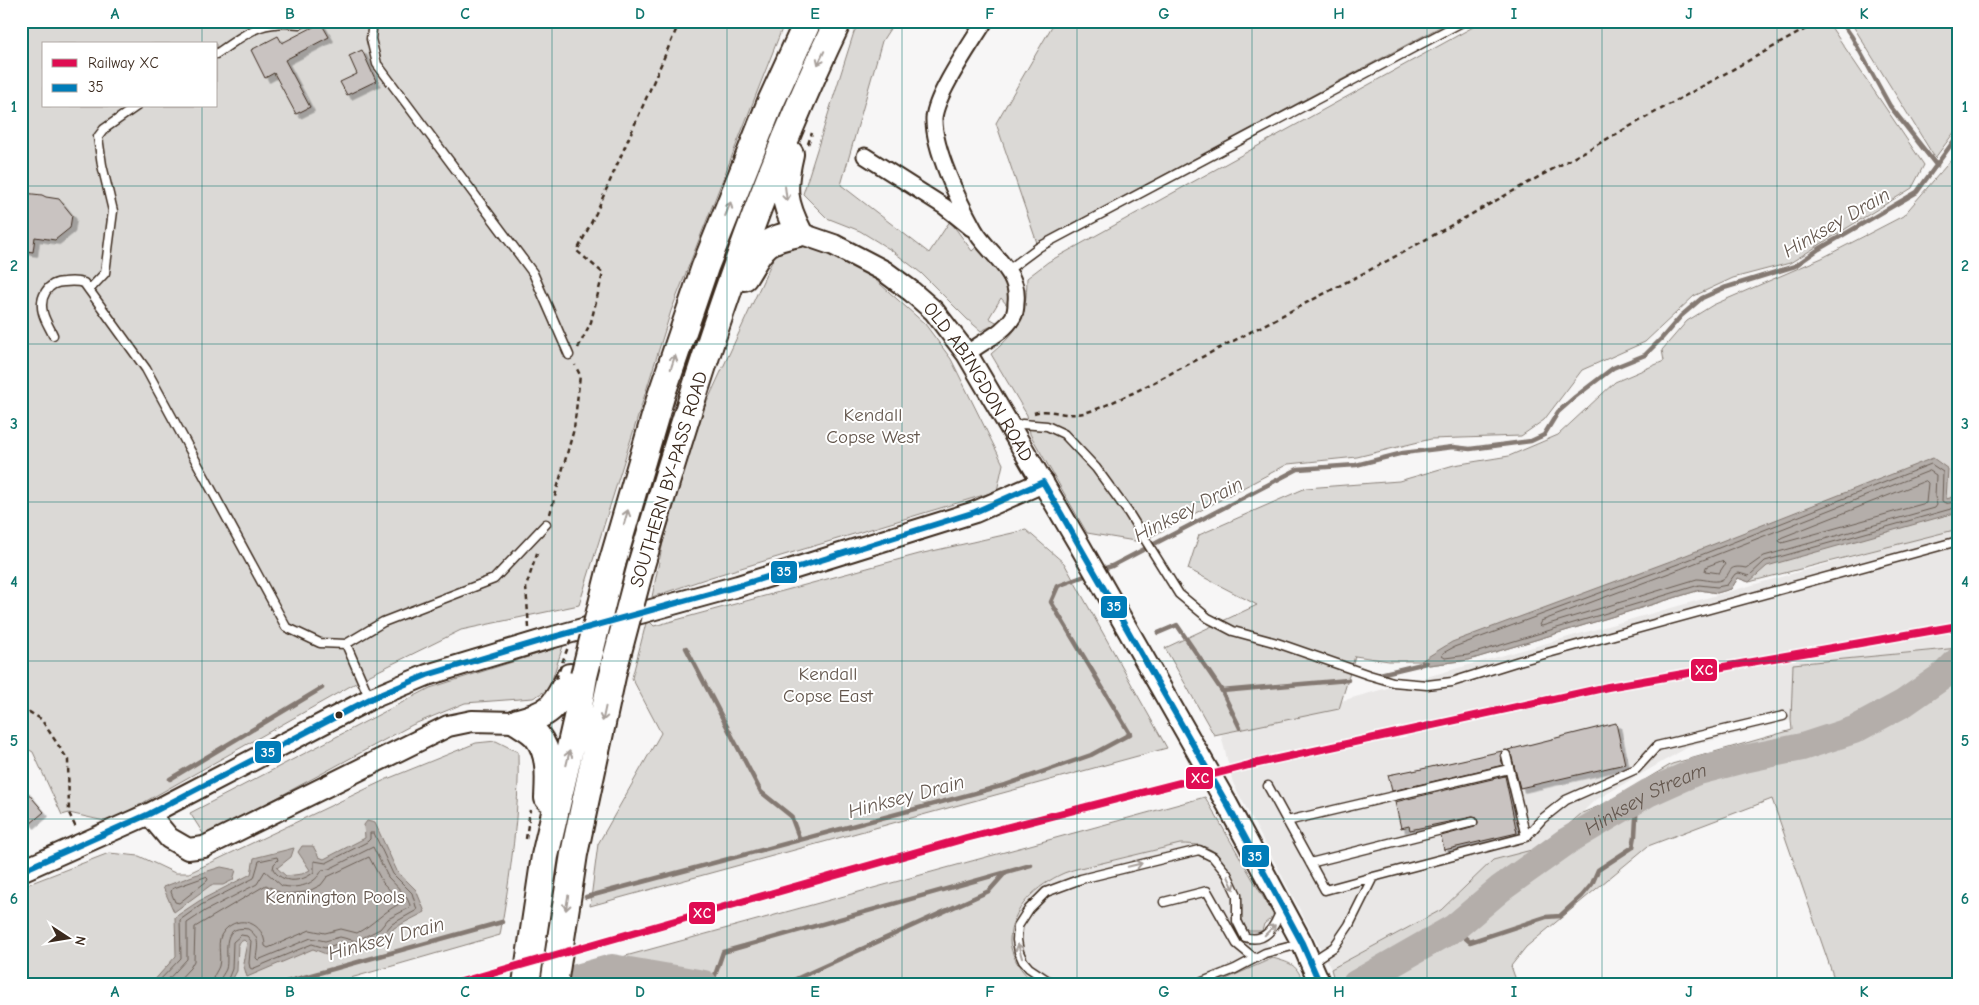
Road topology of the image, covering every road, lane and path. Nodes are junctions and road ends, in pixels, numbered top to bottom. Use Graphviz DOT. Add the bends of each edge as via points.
graph roads {
  1 [pos="303,21"];
  2 [pos="373,21"];
  3 [pos="680,21"];
  4 [pos="808,21"];
  5 [pos="838,21"];
  6 [pos="985,21"];
  7 [pos="1464,21"];
  8 [pos="1820,21"];
  9 [pos="218,53"];
  10 [pos="804,95"];
  11 [pos="135,108"];
  12 [pos="814,127"];
  13 [pos="808,146"];
  14 [pos="865,156"];
  15 [pos="974,231"];
  16 [pos="800,233"];
  17 [pos="1008,270"];
  18 [pos="89,290"];
  19 [pos="716,323"];
  20 [pos="54,335"];
  21 [pos="967,354"];
  22 [pos="571,357"];
  23 [pos="1008,426"];
  24 [pos="1043,482"];
  25 [pos="546,524"];
  26 [pos="1958,541"];
  27 [pos="346,644"];
  28 [pos="531,644"];
  29 [pos="577,676"];
  30 [pos="370,699"];
  31 [pos="21,707"];
  32 [pos="1783,716"];
  33 [pos="518,722"];
  34 [pos="1506,756"];
  35 [pos="1509,769"];
  36 [pos="1268,786"];
  37 [pos="530,808"];
  38 [pos="149,814"];
  39 [pos="1287,821"];
  40 [pos="1473,822"];
  41 [pos="1526,837"];
  42 [pos="83,844"];
  43 [pos="535,850"];
  44 [pos="1310,863"];
  45 [pos="21,871"];
  46 [pos="1373,877"];
  47 [pos="1164,902"];
  48 [pos="1281,903"];
  49 [pos="1245,937"];
  50 [pos="1302,943"];
  51 [pos="1237,944"];
  52 [pos="1254,958"];
  53 [pos="1316,973"];
  54 [pos="526,984"];
  55 [pos="554,984"];
  56 [pos="1053,984"];
  57 [pos="1197,984"];
  1 -- 9 [label="lane" via="300,24 272,23 254,28"];
  2 -- 22 [label="lane" via="370,40 377,64 533,273"];
  3 -- 22 [label="path" via="577,250 603,273 591,322"];
  29 -- 4 [label="highway, SOUTHERN BY-PASS ROAD, one-way, bridge" via="600,611 662,396 705,267 770,104"];
  5 -- 10 [label="highway, SOUTHERN BY-PASS ROAD, one-way"];
  6 -- 15 [label="street" via="940,97 934,118 938,149"];
  7 -- 17 [label="lane" via="1039,247"];
  8 -- 23 [label="path" via="1387,260 1133,393 1075,415 1042,410 1027,414"];
  10 -- 16 [label="highway, one-way" via="784,179 789,212"];
  10 -- 19 [label="highway, SOUTHERN BY-PASS ROAD" via="756,210"];
  11 -- 18 [label="lane" via="104,129 98,137 113,211 105,273"];
  12 -- 13 [label="path"];
  14 -- 15 [label="street" via="945,207"];
  15 -- 17 [label="street"];
  16 -- 19 [label="highway" via="780,237 764,245"];
  16 -- 21 [label="street, OLD ABINGDON ROAD" via="834,245 911,291 934,311"];
  17 -- 21 [label="street" via="1017,296 1015,314 1004,329"];
  18 -- 20 [label="lane" via="79,281 54,282 48,286 42,304 43,314"];
  18 -- 27 [label="lane" via="146,369 286,627 320,643"];
  19 -- 55 [label="highway, SOUTHERN BY-PASS ROAD, one-way, bridge" via="614,667 574,854"];
  21 -- 23 [label="street, OLD ABINGDON ROAD"];
  22 -- 25 [label="path" via="580,375 574,429"];
  23 -- 24 [label="street, OLD ABINGDON ROAD"];
  23 -- 26 [label="lane" via="1046,426 1064,434 1096,468 1128,512 1179,594 1208,618 1233,631 1392,682 1427,685 1452,682"];
  24 -- 28 [label="street" via="965,515 738,586"];
  24 -- 48 [label="street, OLD ABINGDON ROAD"];
  25 -- 27 [label="lane" via="494,579 383,622"];
  25 -- 28 [label="path" via="526,587"];
  27 -- 30 [label="lane"];
  28 -- 30 [label="street" via="427,675"];
  29 -- 33 [label="highway" via="550,711"];
  43 -- 29 [label="highway, SOUTHERN BY-PASS ROAD, one-way" via="576,718"];
  30 -- 38 [label="street"];
  31 -- 42 [label="path" via="41,719 68,760 69,813"];
  32 -- 41 [label="lane" via="1657,746 1636,769 1566,800"];
  33 -- 38 [label="street" via="472,720 448,726 204,847 188,849 169,838"];
  33 -- 43 [label="highway" via="536,734 545,748 549,771"];
  34 -- 35 [label="lane"];
  35 -- 39 [label="lane"];
  35 -- 41 [label="lane"];
  36 -- 39 [label="lane"];
  37 -- 43 [label="path"];
  38 -- 42 [label="street"];
  39 -- 44 [label="lane"];
  40 -- 44 [label="lane"];
  41 -- 46 [label="lane"];
  42 -- 45 [label="street"];
  43 -- 54 [label="highway, SOUTHERN BY-PASS ROAD"];
  44 -- 46 [label="lane" via="1325,890"];
  46 -- 53 [label="lane" via="1350,925"];
  47 -- 51 [label="lane" via="1207,891"];
  49 -- 48 [label="lane, one-way" via="1264,936 1275,926"];
  48 -- 50 [label="street, OLD ABINGDON ROAD"];
  49 -- 51 [label="lane"];
  56 -- 49 [label="lane, one-way" via="1023,961 1017,940 1018,926 1046,892 1082,879 1198,850 1213,857 1227,874 1237,895 1237,921"];
  50 -- 52 [label="lane"];
  50 -- 53 [label="street, OLD ABINGDON ROAD"];
  51 -- 52 [label="lane"];
  52 -- 57 [label="lane"];
}
